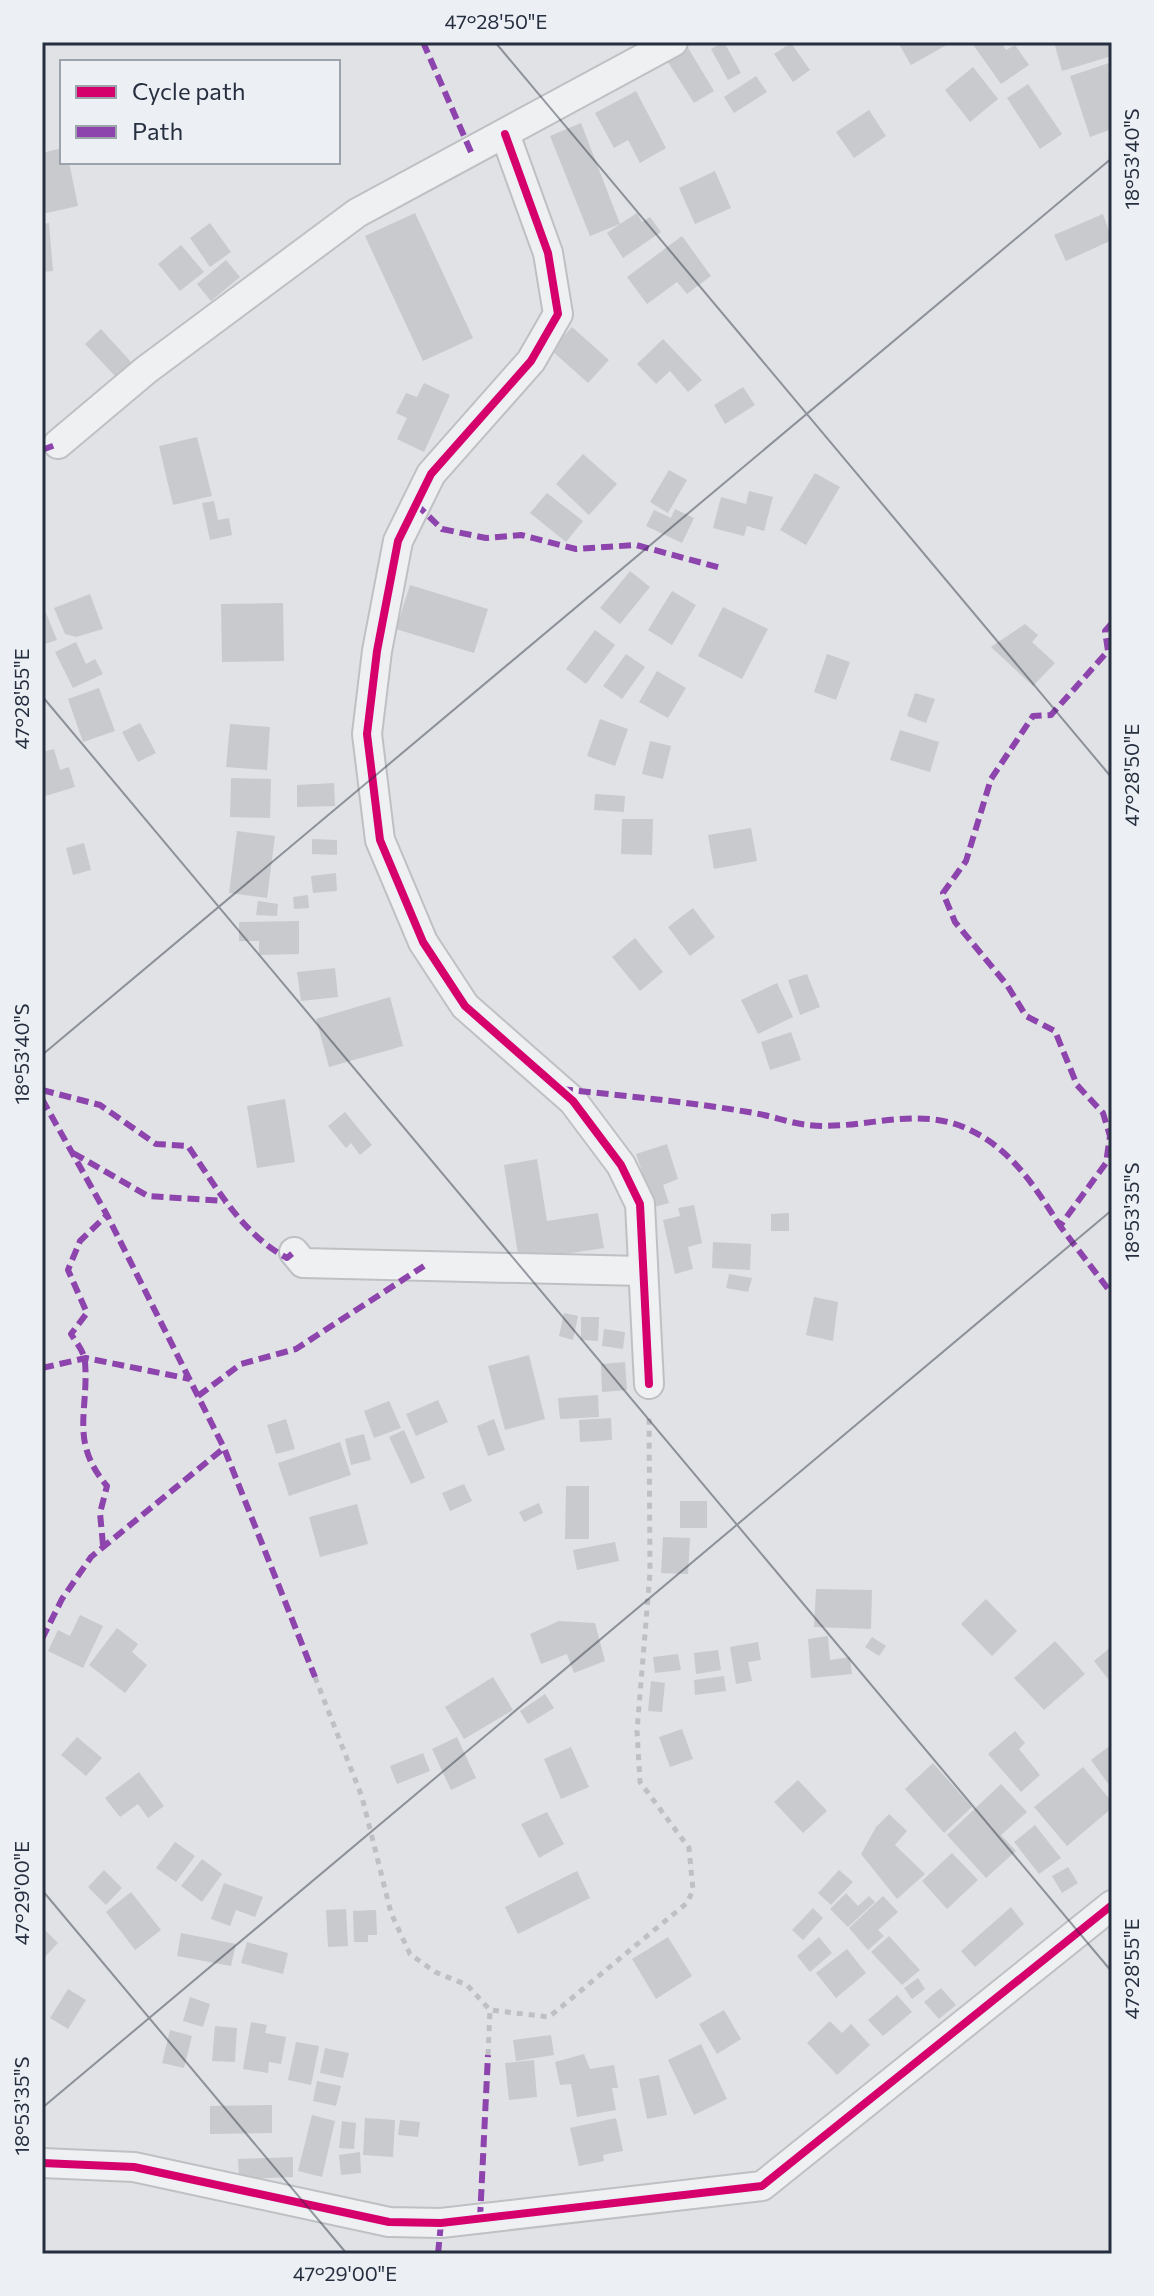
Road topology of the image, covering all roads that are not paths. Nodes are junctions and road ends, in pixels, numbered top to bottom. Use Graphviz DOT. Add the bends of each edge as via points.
graph roads {
  1 [pos="673,42"];
  2 [pos="505,134"];
  3 [pos="58,444"];
  4 [pos="294,1252"];
  5 [pos="641,1271"];
  6 [pos="649,1384"];
  7 [pos="1112,1905"];
  8 [pos="42,2163"];
  1 -- 2 [label="street"];
  2 -- 3 [label="street" via="357,213 146,370"];
  2 -- 5 [label="street" via="548,253 558,314 531,361 431,474 398,541 367,734 380,840 423,942 465,1006 573,1101 621,1165 640,1204"];
  4 -- 5 [label="street" via="303,1263"];
  5 -- 6 [label="street"];
  7 -- 8 [label="street" via="762,2186 441,2223 389,2222 134,2167"];
}
